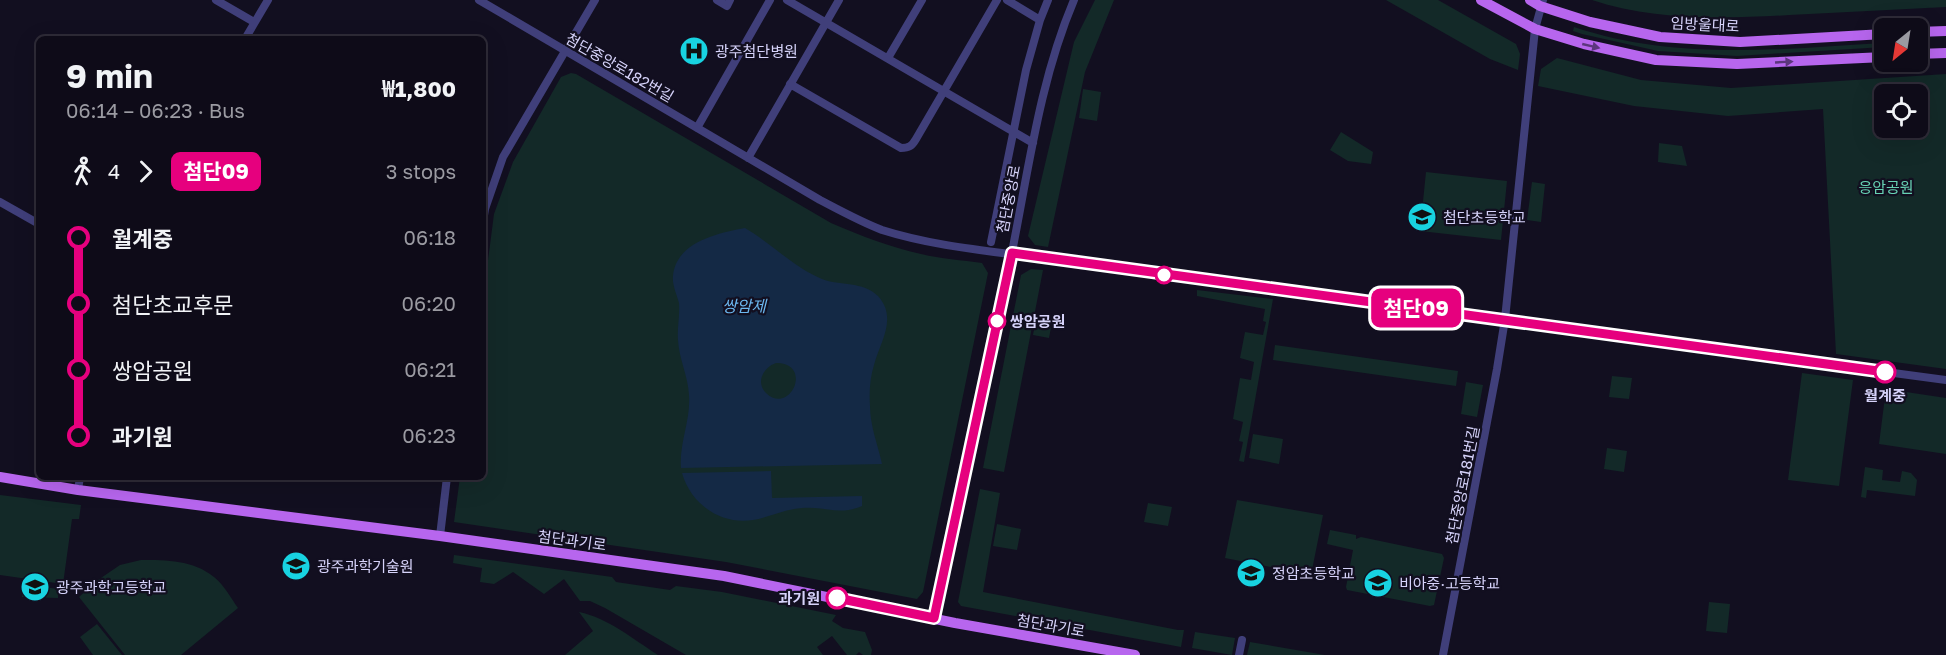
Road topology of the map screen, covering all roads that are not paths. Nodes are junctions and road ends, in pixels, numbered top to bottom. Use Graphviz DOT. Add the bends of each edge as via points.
graph roads {
  1 [pos="216,0"];
  2 [pos="268,0"];
  3 [pos="479,0"];
  4 [pos="595,0"];
  5 [pos="717,0"];
  6 [pos="730,0"];
  7 [pos="770,0"];
  8 [pos="787,0"];
  9 [pos="839,0"];
  10 [pos="922,0"];
  11 [pos="998,0"];
  12 [pos="1007,0"];
  13 [pos="1048,0"];
  14 [pos="1074,0"];
  15 [pos="1481,0"];
  16 [pos="1530,0"];
  17 [pos="1542,3"];
  18 [pos="1040,20"];
  19 [pos="254,22"];
  20 [pos="826,23"];
  21 [pos="1534,29"];
  22 [pos="1942,31"];
  23 [pos="1874,35"];
  24 [pos="246,36"];
  25 [pos="1945,48"];
  26 [pos="565,51"];
  27 [pos="1928,52"];
  28 [pos="1874,57"];
  29 [pos="888,58"];
  30 [pos="790,84"];
  31 [pos="945,92"];
  32 [pos="697,128"];
  33 [pos="1012,131"];
  34 [pos="1033,143"];
  35 [pos="748,158"];
  36 [pos="0,202"];
  37 [pos="486,206"];
  38 [pos="36,222"];
  39 [pos="991,242"];
  40 [pos="1012,253"];
  41 [pos="1504,320"];
  42 [pos="1946,380"];
  43 [pos="0,477"];
  44 [pos="80,480"];
  45 [pos="447,480"];
  46 [pos="78,490"];
  47 [pos="440,536"];
  48 [pos="934,618"];
  49 [pos="1242,640"];
  50 [pos="1135,655"];
  51 [pos="1239,655"];
  52 [pos="1443,655"];
  1 -- 19 [label="street"];
  2 -- 19 [label="street"];
  3 -- 26 [label="street, 첨단중앙로182번길"];
  4 -- 26 [label="street"];
  5 -- 6 [label="street" via="727,6"];
  7 -- 32 [label="street"];
  8 -- 20 [label="street"];
  9 -- 20 [label="street"];
  10 -- 29 [label="street"];
  11 -- 31 [label="street"];
  12 -- 18 [label="street"];
  13 -- 18 [label="street"];
  14 -- 34 [label="street, 첨단중앙로" via="1057,44"];
  15 -- 21 [label="main road"];
  16 -- 17 [label="main road, 임방울대로"];
  17 -- 21 [label="street"];
  17 -- 23 [label="main road, 임방울대로" via="1590,22 1660,37 1740,42"];
  18 -- 33 [label="street"];
  19 -- 24 [label="street"];
  20 -- 29 [label="street"];
  20 -- 30 [label="street"];
  21 -- 28 [label="main road, one-way" via="1656,60 1737,64"];
  21 -- 41 [label="street"];
  22 -- 25 [label="main road"];
  25 -- 27 [label="main road"];
  26 -- 32 [label="street, 첨단중앙로182번길"];
  26 -- 37 [label="street" via="503,157"];
  29 -- 31 [label="street"];
  30 -- 31 [label="street" via="901,148 913,145"];
  30 -- 35 [label="street"];
  31 -- 33 [label="street"];
  32 -- 35 [label="street, 첨단중앙로182번길"];
  33 -- 34 [label="street"];
  33 -- 39 [label="street"];
  34 -- 40 [label="street, 첨단중앙로"];
  35 -- 40 [label="street, 첨단중앙로182번길" via="846,214 882,229 928,241"];
  36 -- 38 [label="street"];
  40 -- 41 [label="street"];
  40 -- 48 [label="street, 첨단중앙로"];
  41 -- 42 [label="street"];
  41 -- 52 [label="street, 첨단중앙로181번길"];
  43 -- 46 [label="main road, 첨단과기로"];
  44 -- 46 [label="street"];
  45 -- 47 [label="street"];
  46 -- 47 [label="main road, 첨단과기로"];
  47 -- 48 [label="main road, 첨단과기로" via="724,576"];
  48 -- 50 [label="main road, 첨단과기로"];
  49 -- 51 [label="street"];
}
